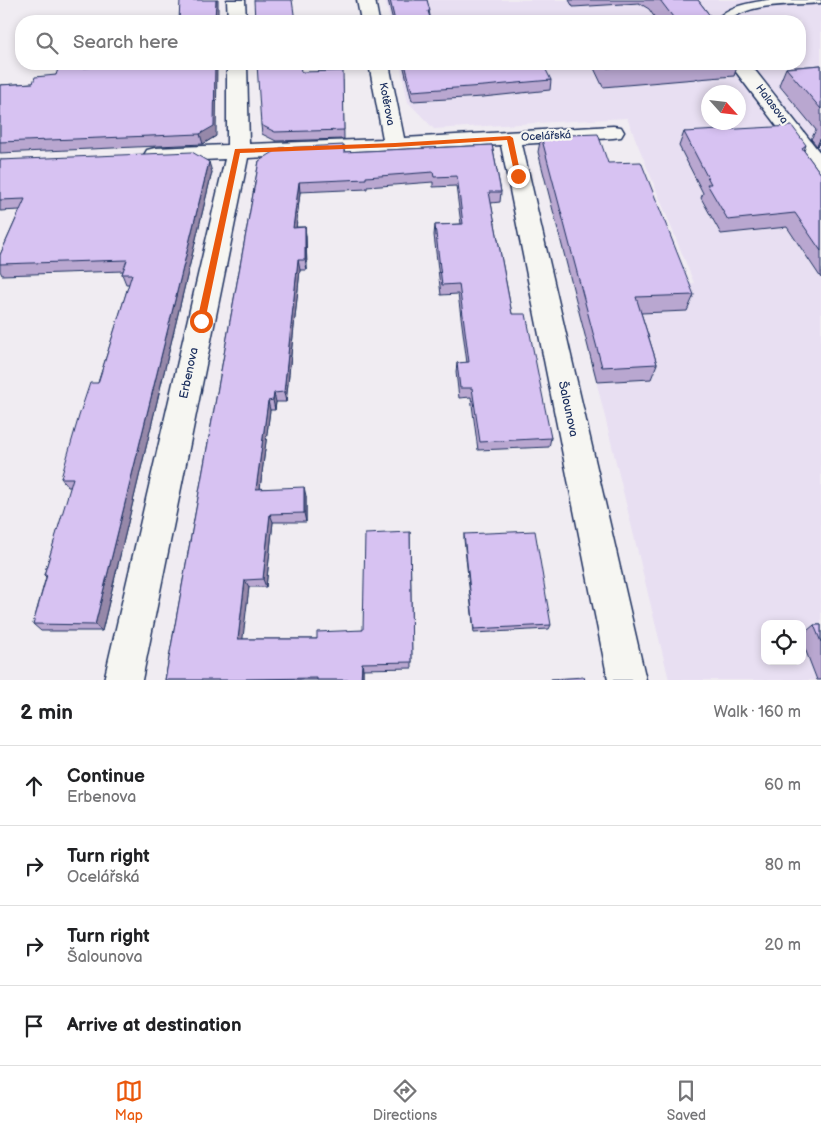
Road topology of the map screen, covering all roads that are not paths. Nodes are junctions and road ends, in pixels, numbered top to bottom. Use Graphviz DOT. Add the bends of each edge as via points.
graph roads {
  1 [pos="236,0"];
  2 [pos="366,0"];
  3 [pos="820,0"];
  4 [pos="236,15"];
  5 [pos="369,15"];
  6 [pos="727,15"];
  7 [pos="237,70"];
  8 [pos="380,70"];
  9 [pos="745,70"];
  10 [pos="613,132"];
  11 [pos="510,138"];
  12 [pos="395,145"];
  13 [pos="238,151"];
  14 [pos="139,155"];
  15 [pos="821,169"];
  16 [pos="123,680"];
  17 [pos="627,680"];
  1 -- 4 [label="street"];
  2 -- 5 [label="street"];
  3 -- 6 [label="lane" via="751,5"];
  7 -- 13 [label="street, Erbenova"];
  8 -- 12 [label="street, Kotěrova"];
  9 -- 15 [label="street, Halasova"];
  10 -- 11 [label="street, Ocelářská"];
  11 -- 12 [label="street, Ocelářská"];
  11 -- 17 [label="street, Šalounova"];
  12 -- 13 [label="street, Ocelářská"];
  13 -- 14 [label="street, Ocelářská"];
  13 -- 16 [label="street, Erbenova"];
}
